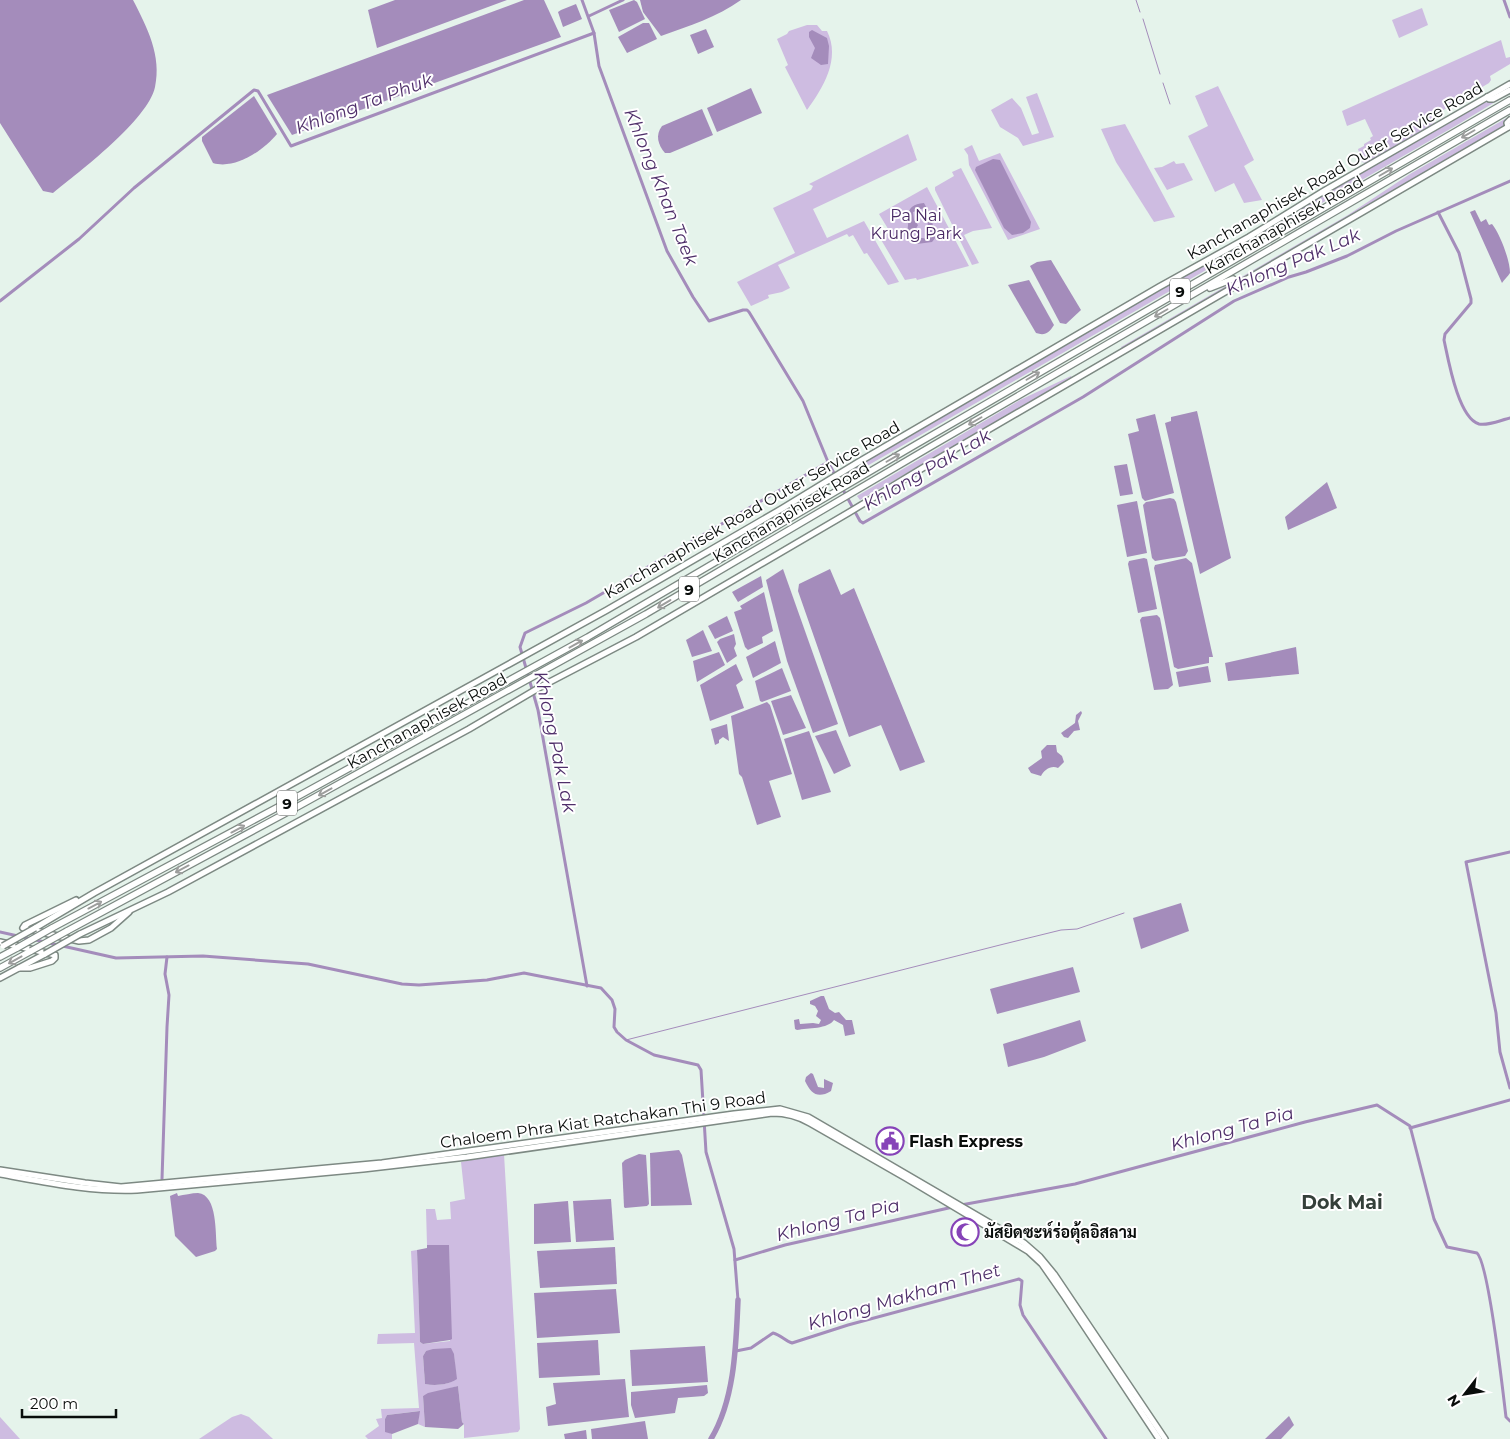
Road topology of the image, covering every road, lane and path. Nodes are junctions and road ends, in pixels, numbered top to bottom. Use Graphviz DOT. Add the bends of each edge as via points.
graph roads {
  1 [pos="1510,84"];
  2 [pos="1510,90"];
  3 [pos="1487,97"];
  4 [pos="1510,100"];
  5 [pos="1510,110"];
  6 [pos="1510,120"];
  7 [pos="1509,127"];
  8 [pos="1233,279"];
  9 [pos="1193,294"];
  10 [pos="94,893"];
  11 [pos="131,910"];
  12 [pos="1,945"];
  13 [pos="0,957"];
  14 [pos="0,968"];
  15 [pos="19,968"];
  16 [pos="0,978"];
  17 [pos="687,1123"];
  18 [pos="0,1170"];
  19 [pos="0,1174"];
  20 [pos="1068,1298"];
  21 [pos="1159,1439"];
  22 [pos="1165,1439"];
  1 -- 3 [label="main road, Kanchanaphisek Road Outer Service Road"];
  2 -- 3 [label="main road" via="1493,99"];
  3 -- 10 [label="main road, Kanchanaphisek Road Outer Service Road" via="530,653"];
  13 -- 4 [label="highway, Kanchanaphisek Road / 9, one-way, bridge" via="293,800 642,606"];
  5 -- 9 [label="highway, Kanchanaphisek Road / 9, one-way"];
  6 -- 7 [label="main road" via="1507,123"];
  7 -- 11 [label="main road" via="636,637"];
  8 -- 9 [label="highway"];
  9 -- 14 [label="highway, Kanchanaphisek Road / 9, one-way, bridge" via="535,677"];
  10 -- 11 [label="main road" via="25,924 24,928 80,941 89,940 111,928"];
  10 -- 12 [label="main road, Kanchanaphisek Road Outer Service Road, bridge"];
  11 -- 15 [label="main road, bridge"];
  12 -- 15 [label="main road" via="55,955 52,961"];
  15 -- 16 [label="main road"];
  17 -- 18 [label="main road, Chaloem Phra Kiat Ratchakan Thi 9 Road" via="382,1163 122,1187"];
  17 -- 19 [label="main road, Chaloem Phra Kiat Ratchakan Thi 9 Road" via="467,1157 137,1190 84,1188"];
  17 -- 20 [label="main road, Chaloem Phra Kiat Ratchakan Thi 9 Road" via="772,1114 802,1116 971,1214 1028,1251"];
  20 -- 21 [label="main road, Chaloem Phra Kiat Ratchakan Thi 9 Road"];
  20 -- 22 [label="main road, Chaloem Phra Kiat Ratchakan Thi 9 Road"];
}
